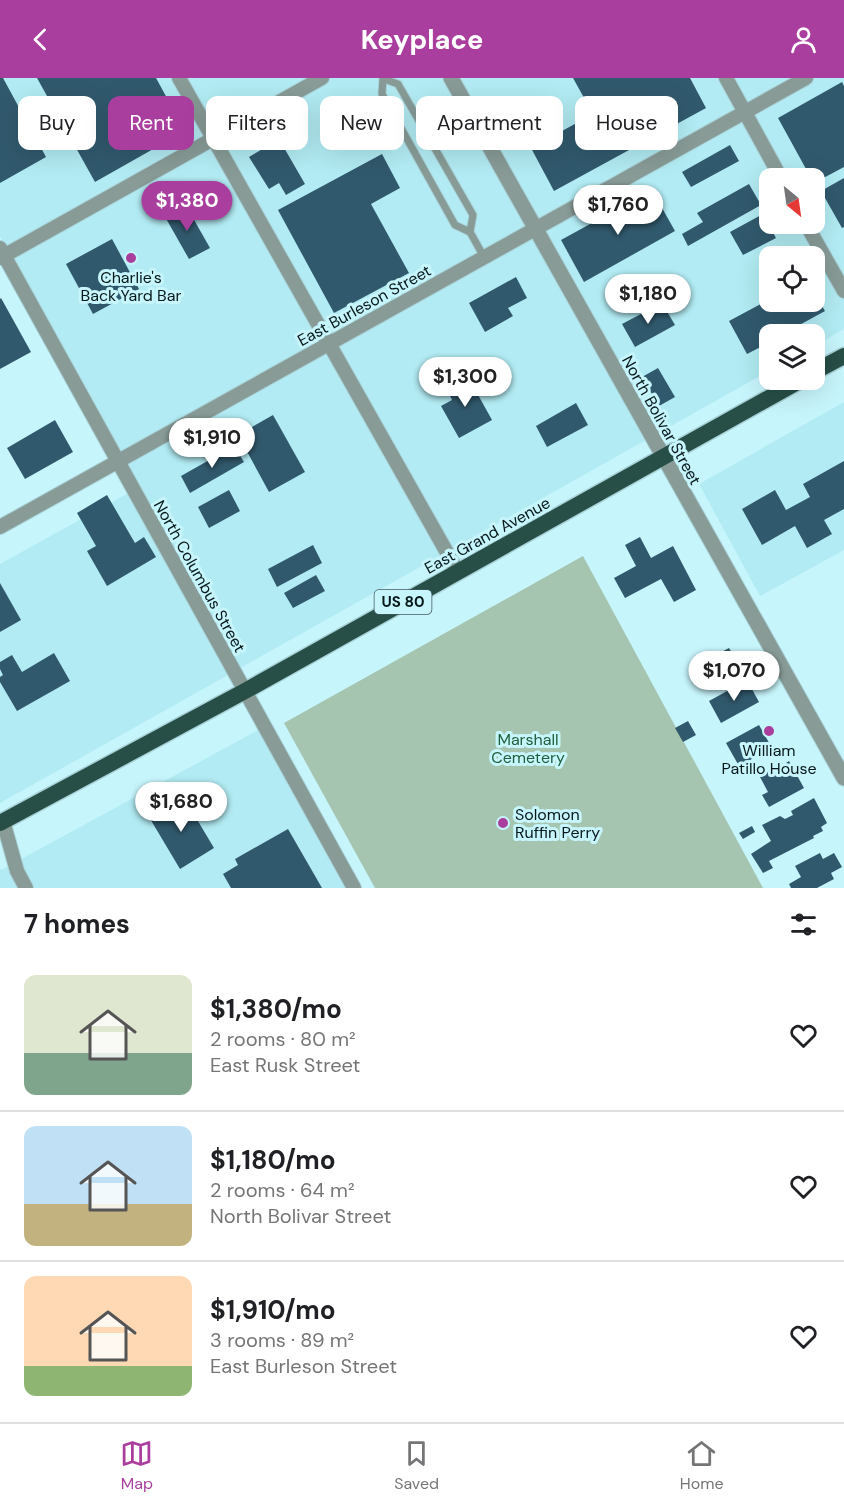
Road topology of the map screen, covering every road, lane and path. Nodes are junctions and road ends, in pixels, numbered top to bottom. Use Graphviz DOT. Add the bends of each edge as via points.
graph roads {
  1 [pos="179,78"];
  2 [pos="322,78"];
  3 [pos="451,78"];
  4 [pos="726,78"];
  5 [pos="806,78"];
  6 [pos="383,79"];
  7 [pos="290,96"];
  8 [pos="745,112"];
  9 [pos="206,126"];
  10 [pos="206,143"];
  11 [pos="219,150"];
  12 [pos="776,168"];
  13 [pos="535,229"];
  14 [pos="470,232"];
  15 [pos="812,234"];
  16 [pos="1,253"];
  17 [pos="484,257"];
  18 [pos="844,291"];
  19 [pos="329,344"];
  20 [pos="844,356"];
  21 [pos="825,366"];
  22 [pos="783,390"];
  23 [pos="662,457"];
  24 [pos="118,461"];
  25 [pos="0,527"];
  26 [pos="458,572"];
  27 [pos="245,691"];
  28 [pos="844,778"];
  29 [pos="1,818"];
  30 [pos="26,888"];
  31 [pos="354,888"];
  1 -- 9 [label="street"];
  2 -- 7 [label="street"];
  3 -- 13 [label="street, North Bolivar Street"];
  4 -- 8 [label="street"];
  5 -- 8 [label="street, East Burleson Street"];
  6 -- 14 [label="lane" via="381,94 454,225"];
  6 -- 14 [label="lane" via="399,84 473,215"];
  8 -- 12 [label="street"];
  8 -- 13 [label="street, East Burleson Street"];
  10 -- 16 [label="street"];
  11 -- 19 [label="street"];
  13 -- 17 [label="street, East Burleson Street"];
  13 -- 23 [label="street, North Bolivar Street"];
  14 -- 17 [label="lane"];
  15 -- 18 [label="street"];
  16 -- 24 [label="street, North Columbus Street"];
  17 -- 19 [label="street, East Burleson Street"];
  19 -- 24 [label="street, East Burleson Street"];
  19 -- 26 [label="street"];
  20 -- 21 [label="highway"];
  22 -- 23 [label="highway, East Grand Avenue / US 80"];
  23 -- 26 [label="highway, East Grand Avenue / US 80"];
  23 -- 28 [label="street, North Bolivar Street"];
  24 -- 25 [label="street, East Burleson Street"];
  24 -- 27 [label="street, North Columbus Street"];
  26 -- 27 [label="highway, East Grand Avenue / US 80"];
  27 -- 29 [label="highway, East Grand Avenue / US 80"];
  27 -- 31 [label="street, North Columbus Street"];
  29 -- 30 [label="street" via="16,871"];
}
